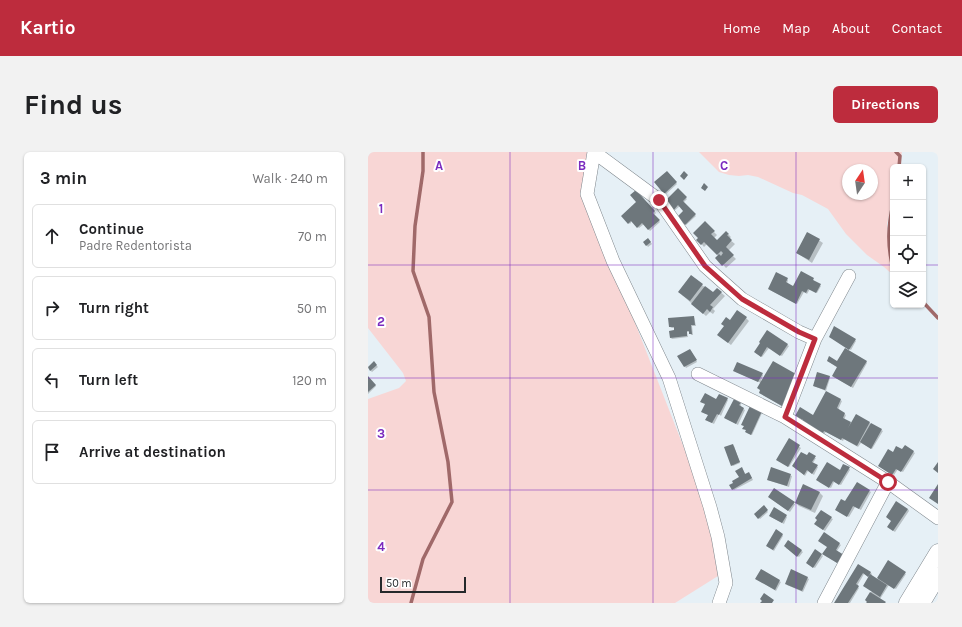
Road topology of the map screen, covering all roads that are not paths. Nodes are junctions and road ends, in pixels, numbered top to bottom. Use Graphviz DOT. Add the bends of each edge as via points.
graph roads {
  1 [pos="594,152"];
  2 [pos="849,276"];
  3 [pos="815,339"];
  4 [pos="698,374"];
  5 [pos="785,417"];
  6 [pos="888,482"];
  7 [pos="938,518"];
  8 [pos="938,552"];
  9 [pos="938,576"];
  10 [pos="719,603"];
  11 [pos="824,603"];
  12 [pos="907,603"];
  13 [pos="922,603"];
  1 -- 3 [label="street" via="659,200 705,266 742,299"];
  1 -- 10 [label="street" via="587,194 613,261 669,378 718,537 726,583"];
  2 -- 3 [label="street"];
  3 -- 5 [label="street"];
  4 -- 5 [label="street"];
  5 -- 6 [label="street"];
  6 -- 7 [label="street"];
  6 -- 11 [label="street"];
  8 -- 12 [label="main road"];
  9 -- 13 [label="main road"];
}
